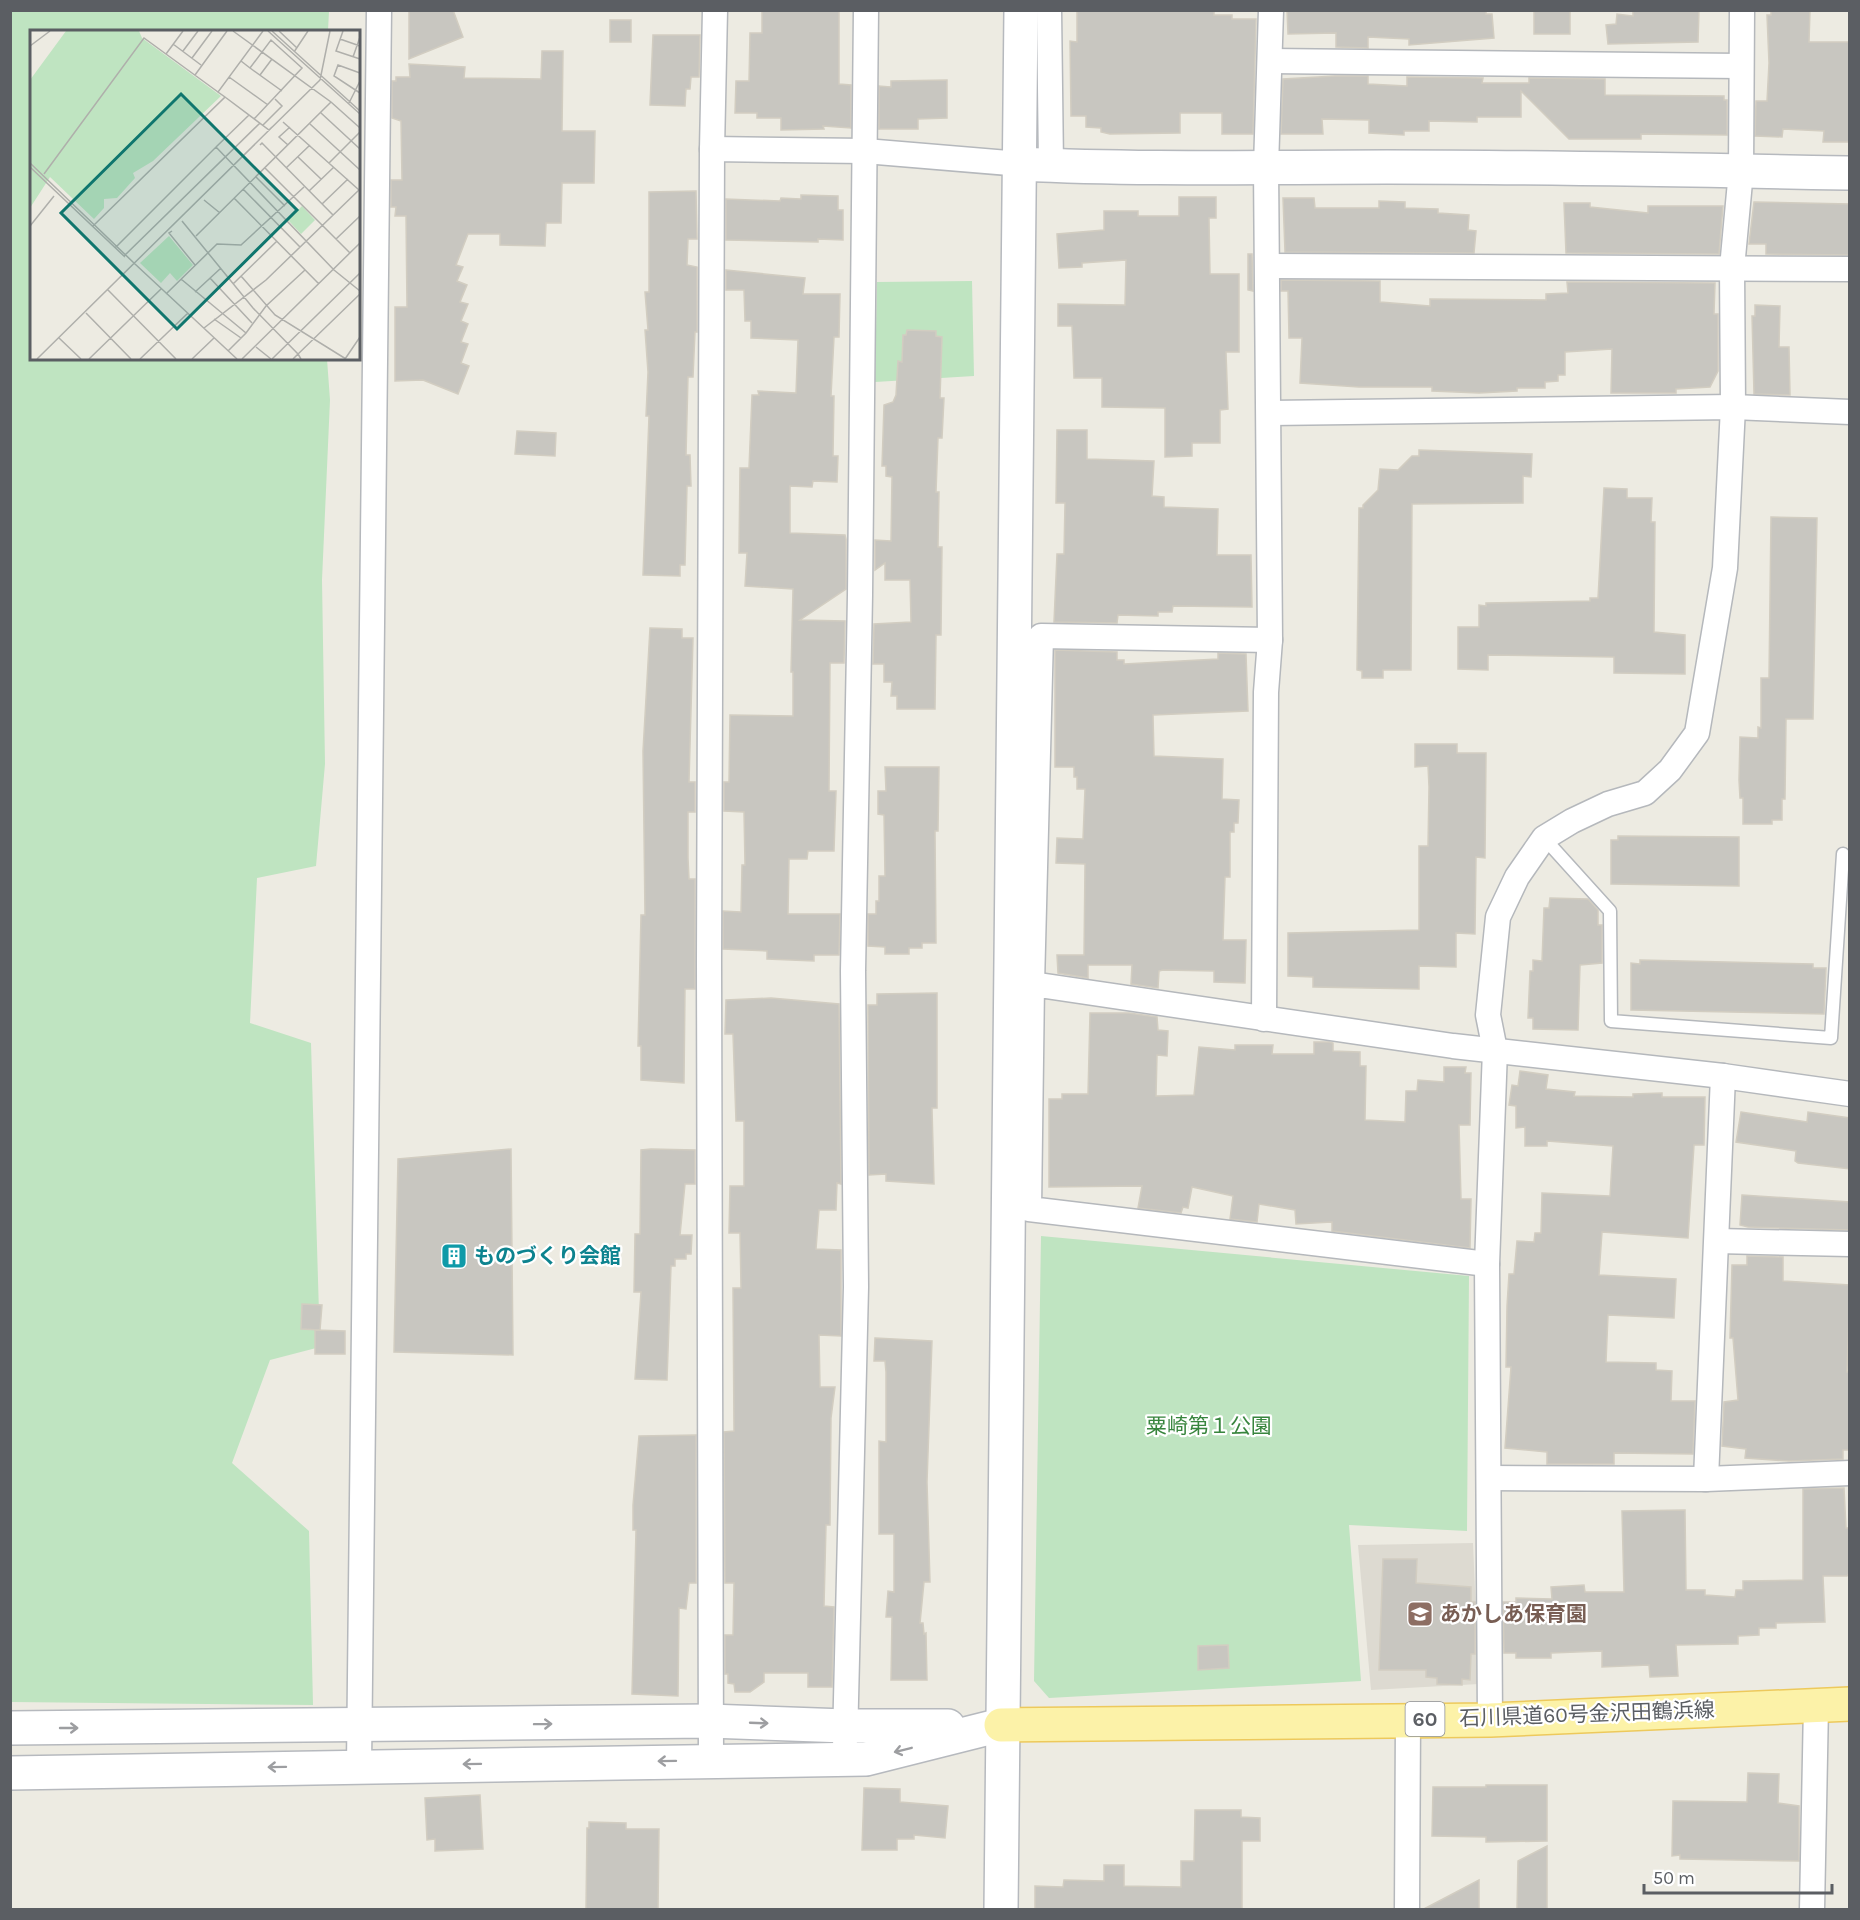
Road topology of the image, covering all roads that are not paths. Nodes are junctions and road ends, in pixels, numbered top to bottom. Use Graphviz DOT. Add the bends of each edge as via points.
graph roads {
  1 [pos="379,10"];
  2 [pos="715,10"];
  3 [pos="866,10"];
  4 [pos="1021,10"];
  5 [pos="1049,10"];
  6 [pos="1271,10"];
  7 [pos="1742,10"];
  8 [pos="1270,61"];
  9 [pos="1741,66"];
  10 [pos="712,149"];
  11 [pos="865,151"];
  12 [pos="1035,165"];
  13 [pos="1266,167"];
  14 [pos="1741,171"];
  15 [pos="1850,173"];
  16 [pos="1268,266"];
  17 [pos="1732,268"];
  18 [pos="1850,269"];
  19 [pos="1732,407"];
  20 [pos="1850,412"];
  21 [pos="1269,413"];
  22 [pos="1270,640"];
  23 [pos="1544,837"];
  24 [pos="1843,855"];
  25 [pos="1032,984"];
  26 [pos="1264,1019"];
  27 [pos="1495,1050"];
  28 [pos="1723,1076"];
  29 [pos="1850,1094"];
  30 [pos="1717,1241"];
  31 [pos="1850,1244"];
  32 [pos="1487,1264"];
  33 [pos="1850,1473"];
  34 [pos="1490,1478"];
  35 [pos="1706,1479"];
  36 [pos="1850,1704"];
  37 [pos="1816,1705"];
  38 [pos="1408,1719"];
  39 [pos="1490,1719"];
  40 [pos="709,1721"];
  41 [pos="1001,1725"];
  42 [pos="358,1726"];
  43 [pos="845,1726"];
  44 [pos="10,1728"];
  45 [pos="845,1759"];
  46 [pos="711,1761"];
  47 [pos="359,1765"];
  48 [pos="10,1773"];
  49 [pos="1001,1910"];
  50 [pos="1407,1910"];
  51 [pos="1812,1910"];
  1 -- 42 [label="street"];
  2 -- 10 [label="street"];
  3 -- 11 [label="street"];
  4 -- 12 [label="street"];
  5 -- 12 [label="street"];
  6 -- 8 [label="street"];
  7 -- 9 [label="street"];
  8 -- 9 [label="street"];
  8 -- 13 [label="street"];
  9 -- 14 [label="street"];
  10 -- 11 [label="street"];
  10 -- 40 [label="street"];
  11 -- 12 [label="street"];
  11 -- 43 [label="street" via="853,971 856,1287"];
  12 -- 13 [label="street" via="1156,170"];
  12 -- 41 [label="street"];
  13 -- 14 [label="street"];
  13 -- 16 [label="street"];
  14 -- 15 [label="street"];
  14 -- 17 [label="street"];
  16 -- 17 [label="street"];
  16 -- 21 [label="street"];
  17 -- 18 [label="street"];
  17 -- 19 [label="street"];
  19 -- 20 [label="street"];
  19 -- 21 [label="street"];
  19 -- 23 [label="street" via="1725,568 1697,733 1670,770 1645,793 1608,804"];
  21 -- 22 [label="street"];
  22 -- 25 [label="street" via="1041,636"];
  22 -- 26 [label="street" via="1266,692"];
  23 -- 24 [label="lane" via="1610,911 1611,1021 1832,1038"];
  23 -- 27 [label="street" via="1517,877 1498,917 1488,1015"];
  25 -- 26 [label="street"];
  25 -- 32 [label="street" via="1029,1209"];
  26 -- 27 [label="street"];
  27 -- 28 [label="street"];
  27 -- 32 [label="street"];
  28 -- 29 [label="street"];
  28 -- 30 [label="street"];
  30 -- 31 [label="street"];
  30 -- 35 [label="street"];
  32 -- 34 [label="street"];
  33 -- 35 [label="street"];
  34 -- 35 [label="street"];
  34 -- 39 [label="street"];
  36 -- 37 [label="main road, 石川県道60号金沢田鶴浜線 / 60"];
  37 -- 39 [label="main road, 石川県道60号金沢田鶴浜線 / 60"];
  37 -- 51 [label="street"];
  38 -- 39 [label="main road, 石川県道60号金沢田鶴浜線 / 60"];
  38 -- 41 [label="main road, 石川県道60号金沢田鶴浜線 / 60"];
  38 -- 50 [label="street"];
  42 -- 40 [label="street, one-way"];
  40 -- 43 [label="street, one-way"];
  40 -- 46 [label="street"];
  41 -- 43 [label="street"];
  41 -- 45 [label="street, one-way" via="866,1759"];
  41 -- 49 [label="street"];
  44 -- 42 [label="street, one-way"];
  42 -- 47 [label="street"];
  43 -- 45 [label="street"];
  45 -- 46 [label="street"];
  46 -- 47 [label="street, one-way"];
  47 -- 48 [label="street, one-way"];
}
